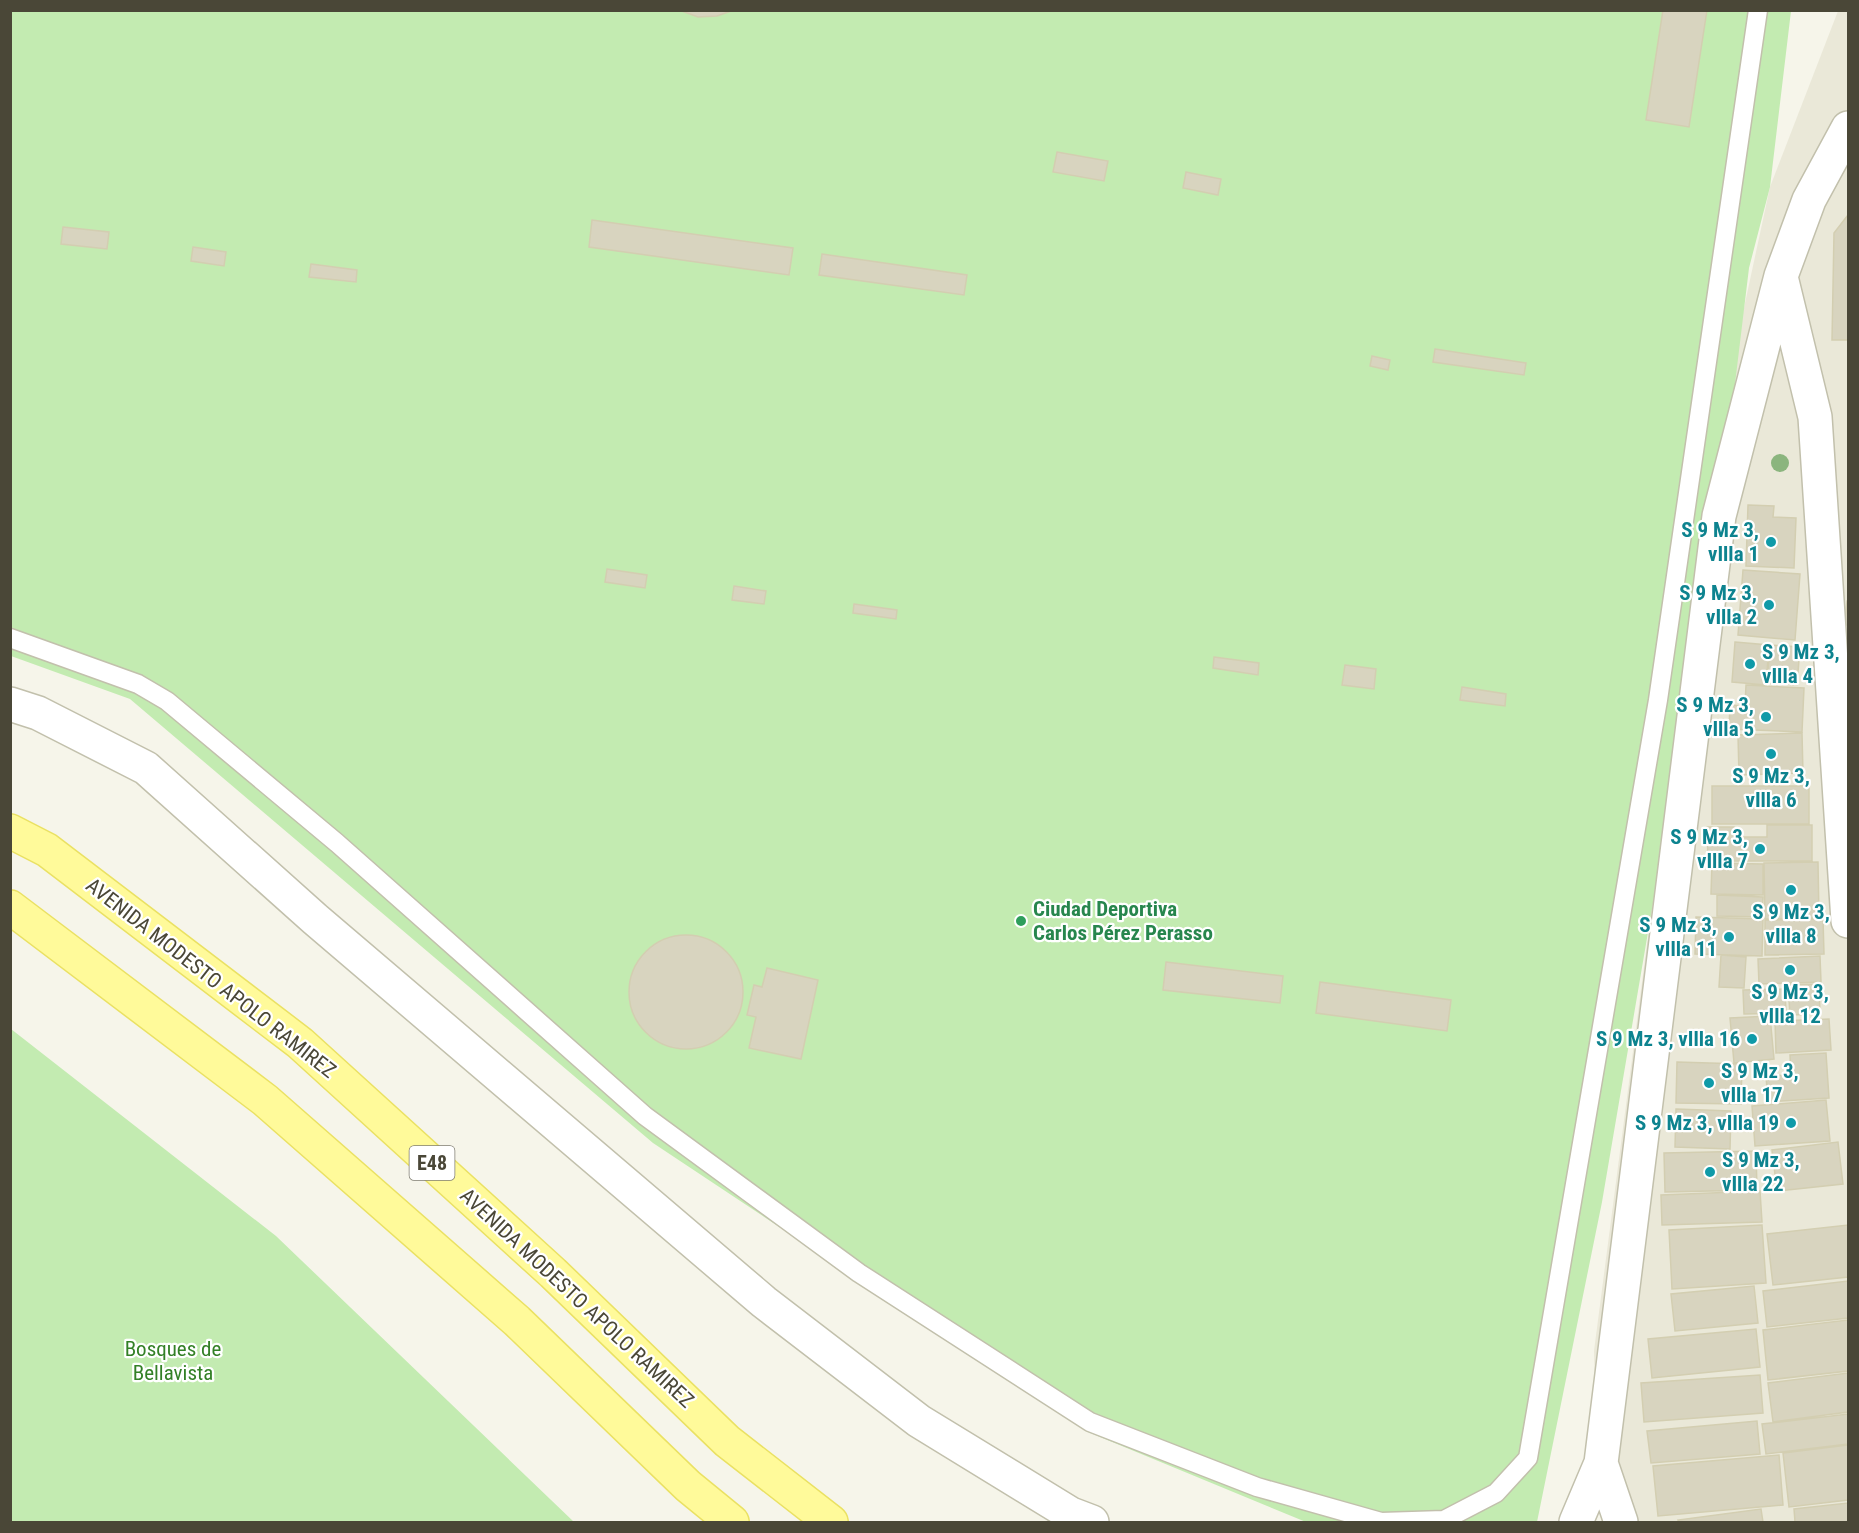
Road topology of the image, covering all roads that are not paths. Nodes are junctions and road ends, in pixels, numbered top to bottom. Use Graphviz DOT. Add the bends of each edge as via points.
graph roads {
  1 [pos="1758,10"];
  2 [pos="1848,128"];
  3 [pos="1781,276"];
  4 [pos="10,638"];
  5 [pos="10,704"];
  6 [pos="10,831"];
  7 [pos="1847,876"];
  8 [pos="10,907"];
  9 [pos="1848,921"];
  10 [pos="1601,1463"];
  11 [pos="732,1522"];
  12 [pos="831,1522"];
  13 [pos="1092,1522"];
  14 [pos="1576,1522"];
  15 [pos="1621,1522"];
  1 -- 4 [label="lane" via="1658,700 1528,1458 1496,1493 1444,1520 1381,1522 1257,1487 1089,1422 859,1273 645,1116 337,843 167,701 138,684"];
  2 -- 3 [label="street" via="1809,200"];
  3 -- 7 [label="street" via="1815,417"];
  3 -- 10 [label="street" via="1719,516"];
  5 -- 13 [label="street" via="38,713 146,768 315,919 764,1302 919,1421 1071,1514"];
  6 -- 12 [label="main road, AVENIDA MODESTO APOLO RAMIREZ / E48" via="47,850 300,1043 553,1273 727,1441"];
  7 -- 9 [label="street"];
  8 -- 11 [label="main road" via="265,1100 517,1321 688,1486"];
  10 -- 14 [label="street"];
  10 -- 15 [label="street"];
}
